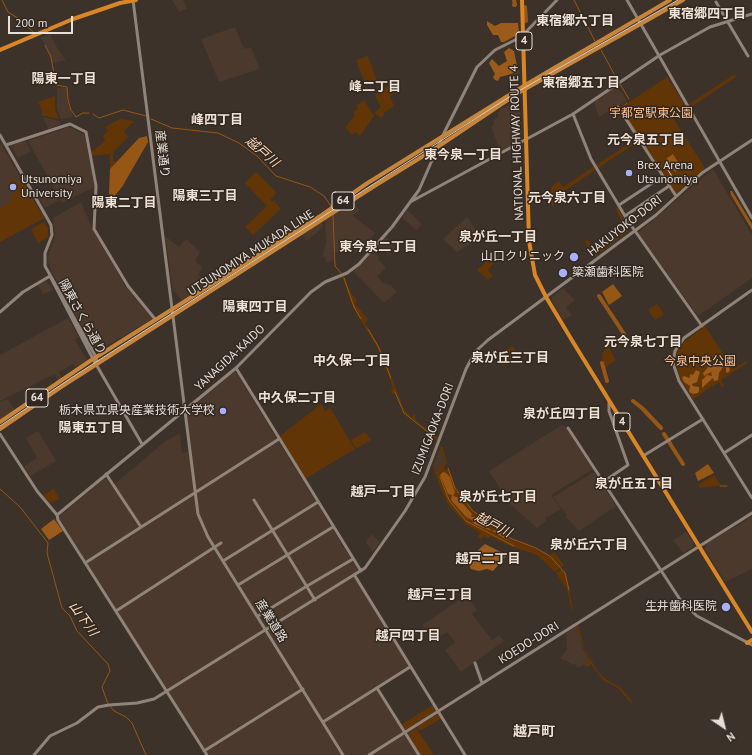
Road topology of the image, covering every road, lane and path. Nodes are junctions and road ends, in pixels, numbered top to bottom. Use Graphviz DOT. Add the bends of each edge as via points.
graph roads {
  1 [pos="133,0"];
  2 [pos="522,0"];
  3 [pos="557,0"];
  4 [pos="628,0"];
  5 [pos="670,0"];
  6 [pos="683,0"];
  7 [pos="716,2"];
  8 [pos="752,14"];
  9 [pos="638,19"];
  10 [pos="728,21"];
  11 [pos="641,24"];
  12 [pos="524,35"];
  13 [pos="621,35"];
  14 [pos="608,36"];
  15 [pos="0,52"];
  16 [pos="659,56"];
  17 [pos="748,56"];
  18 [pos="572,60"];
  19 [pos="525,82"];
  20 [pos="525,92"];
  21 [pos="507,99"];
  22 [pos="618,107"];
  23 [pos="573,114"];
  24 [pos="472,118"];
  25 [pos="479,119"];
  26 [pos="0,135"];
  27 [pos="442,137"];
  28 [pos="527,139"];
  29 [pos="752,140"];
  30 [pos="6,145"];
  31 [pos="439,146"];
  32 [pos="719,161"];
  33 [pos="663,176"];
  34 [pos="669,186"];
  35 [pos="676,196"];
  36 [pos="412,201"];
  37 [pos="619,205"];
  38 [pos="625,216"];
  39 [pos="752,218"];
  40 [pos="634,231"];
  41 [pos="50,276"];
  42 [pos="752,290"];
  43 [pos="546,297"];
  44 [pos="171,309"];
  45 [pos="0,312"];
  46 [pos="172,316"];
  47 [pos="155,319"];
  48 [pos="702,326"];
  49 [pos="95,358"];
  50 [pos="97,364"];
  51 [pos="236,368"];
  52 [pos="609,402"];
  53 [pos="185,410"];
  54 [pos="703,419"];
  55 [pos="0,422"];
  56 [pos="568,428"];
  57 [pos="0,429"];
  58 [pos="0,434"];
  59 [pos="752,435"];
  60 [pos="279,439"];
  61 [pos="142,444"];
  62 [pos="724,453"];
  63 [pos="644,456"];
  64 [pos="106,474"];
  65 [pos="604,482"];
  66 [pos="194,492"];
  67 [pos="752,498"];
  68 [pos="254,500"];
  69 [pos="318,502"];
  70 [pos="752,513"];
  71 [pos="57,515"];
  72 [pos="140,527"];
  73 [pos="333,527"];
  74 [pos="272,530"];
  75 [pos="222,543"];
  76 [pos="698,546"];
  77 [pos="215,548"];
  78 [pos="287,554"];
  79 [pos="353,559"];
  80 [pos="223,561"];
  81 [pos="85,563"];
  82 [pos="660,570"];
  83 [pos="361,572"];
  84 [pos="354,576"];
  85 [pos="238,585"];
  86 [pos="307,586"];
  87 [pos="315,600"];
  88 [pos="116,611"];
  89 [pos="258,616"];
  90 [pos="266,630"];
  91 [pos="752,632"];
  92 [pos="752,640"];
  93 [pos="750,644"];
  94 [pos="475,663"];
  95 [pos="410,667"];
  96 [pos="482,683"];
  97 [pos="377,688"];
  98 [pos="303,690"];
  99 [pos="167,691"];
  100 [pos="438,711"];
  101 [pos="323,722"];
  102 [pos="405,732"];
  103 [pos="204,751"];
  104 [pos="34,755"];
  105 [pos="207,755"];
  106 [pos="344,755"];
  107 [pos="369,755"];
  108 [pos="419,755"];
  109 [pos="465,755"];
  1 -- 15 [label="highway" via="70,22"];
  1 -- 15 [label="highway" via="73,19"];
  1 -- 44 [label="street, 産業通り"];
  2 -- 12 [label="highway, NATIONAL HIGHWAY ROUTE 4 / 4"];
  3 -- 12 [label="street, YANAGIDA-KAIDO"];
  4 -- 9 [label="street"];
  5 -- 9 [label="main road, UTSUNOMIYA MUKADA LINE / 64"];
  6 -- 11 [label="main road, UTSUNOMIYA MUKADA LINE / 64"];
  7 -- 10 [label="street"];
  8 -- 10 [label="street"];
  9 -- 11 [label="street"];
  9 -- 14 [label="main road, UTSUNOMIYA MUKADA LINE / 64"];
  10 -- 16 [label="street" via="710,27"];
  10 -- 17 [label="street"];
  11 -- 13 [label="main road, UTSUNOMIYA MUKADA LINE / 64"];
  11 -- 16 [label="street"];
  12 -- 19 [label="highway, NATIONAL HIGHWAY ROUTE 4 / 4"];
  12 -- 27 [label="street, YANAGIDA-KAIDO" via="501,46 479,65"];
  13 -- 18 [label="main road, UTSUNOMIYA MUKADA LINE / 64"];
  13 -- 20 [label="main road"];
  14 -- 18 [label="main road, UTSUNOMIYA MUKADA LINE / 64"];
  14 -- 19 [label="main road"];
  16 -- 23 [label="street"];
  16 -- 32 [label="street"];
  18 -- 21 [label="main road, UTSUNOMIYA MUKADA LINE / 64"];
  19 -- 20 [label="highway, NATIONAL HIGHWAY ROUTE 4 / 4"];
  19 -- 24 [label="main road"];
  20 -- 25 [label="main road"];
  20 -- 28 [label="highway, NATIONAL HIGHWAY ROUTE 4 / 4"];
  21 -- 24 [label="main road, UTSUNOMIYA MUKADA LINE / 64"];
  21 -- 25 [label="main road, UTSUNOMIYA MUKADA LINE / 64"];
  22 -- 33 [label="street"];
  23 -- 28 [label="street"];
  23 -- 37 [label="street" via="591,159"];
  24 -- 27 [label="main road, UTSUNOMIYA MUKADA LINE / 64"];
  25 -- 31 [label="main road, UTSUNOMIYA MUKADA LINE / 64"];
  26 -- 30 [label="street, 陽東さくら通り"];
  27 -- 31 [label="street, YANAGIDA-KAIDO"];
  27 -- 44 [label="main road, UTSUNOMIYA MUKADA LINE / 64"];
  28 -- 36 [label="street"];
  28 -- 43 [label="highway, NATIONAL HIGHWAY ROUTE 4 / 4" via="530,253 535,275"];
  29 -- 32 [label="street, HAKUYOKO-DORI"];
  30 -- 41 [label="street, 陽東さくら通り" via="51,225 52,235 44,252"];
  30 -- 47 [label="street" via="70,124 86,132 96,186 94,229 128,286"];
  31 -- 36 [label="street, YANAGIDA-KAIDO" via="422,186"];
  31 -- 46 [label="main road, UTSUNOMIYA MUKADA LINE / 64"];
  32 -- 35 [label="street, HAKUYOKO-DORI"];
  32 -- 39 [label="street"];
  33 -- 34 [label="street"];
  33 -- 37 [label="street"];
  34 -- 35 [label="street"];
  34 -- 38 [label="street"];
  35 -- 40 [label="street, HAKUYOKO-DORI"];
  36 -- 51 [label="street, YANAGIDA-KAIDO" via="357,265 311,292"];
  37 -- 38 [label="street"];
  38 -- 40 [label="street"];
  40 -- 43 [label="street, HAKUYOKO-DORI"];
  40 -- 48 [label="street"];
  41 -- 45 [label="street" via="23,292"];
  41 -- 49 [label="street, 陽東さくら通り"];
  42 -- 48 [label="street"];
  43 -- 52 [label="highway, NATIONAL HIGHWAY ROUTE 4 / 4"];
  43 -- 83 [label="street, IZUMIGAOKA-DORI" via="486,341 472,356 425,477 370,563"];
  44 -- 46 [label="street"];
  44 -- 47 [label="main road, UTSUNOMIYA MUKADA LINE / 64"];
  46 -- 50 [label="main road, UTSUNOMIYA MUKADA LINE / 64"];
  46 -- 53 [label="street"];
  47 -- 49 [label="main road, UTSUNOMIYA MUKADA LINE / 64"];
  48 -- 54 [label="street" via="681,342 675,351 673,363 677,377"];
  49 -- 50 [label="street, 陽東さくら通り"];
  49 -- 55 [label="main road, UTSUNOMIYA MUKADA LINE / 64"];
  50 -- 57 [label="main road, UTSUNOMIYA MUKADA LINE / 64"];
  50 -- 61 [label="street"];
  51 -- 53 [label="street, YANAGIDA-KAIDO"];
  51 -- 60 [label="street"];
  52 -- 63 [label="highway, NATIONAL HIGHWAY ROUTE 4 / 4"];
  52 -- 65 [label="street" via="628,465"];
  53 -- 61 [label="street, YANAGIDA-KAIDO"];
  53 -- 66 [label="street"];
  54 -- 62 [label="street"];
  54 -- 63 [label="street"];
  56 -- 65 [label="street"];
  58 -- 71 [label="street" via="37,491"];
  59 -- 62 [label="street"];
  60 -- 66 [label="street"];
  60 -- 69 [label="street"];
  61 -- 64 [label="street, YANAGIDA-KAIDO"];
  62 -- 67 [label="street"];
  63 -- 76 [label="highway, NATIONAL HIGHWAY ROUTE 4 / 4"];
  64 -- 71 [label="street, YANAGIDA-KAIDO"];
  64 -- 72 [label="street"];
  65 -- 82 [label="street"];
  66 -- 72 [label="street"];
  66 -- 77 [label="street, 産業道路" via="200,519"];
  68 -- 74 [label="street"];
  69 -- 73 [label="street"];
  69 -- 74 [label="street"];
  70 -- 76 [label="street, KOEDO-DORI"];
  71 -- 81 [label="street"];
  72 -- 81 [label="street"];
  73 -- 78 [label="street"];
  73 -- 79 [label="street"];
  74 -- 78 [label="street"];
  74 -- 80 [label="street"];
  75 -- 77 [label="street"];
  76 -- 82 [label="street, KOEDO-DORI"];
  76 -- 91 [label="highway, NATIONAL HIGHWAY ROUTE 4 / 4"];
  77 -- 80 [label="street, 産業道路"];
  77 -- 88 [label="street"];
  78 -- 85 [label="street"];
  78 -- 86 [label="street"];
  79 -- 83 [label="street"];
  79 -- 86 [label="street"];
  80 -- 85 [label="street, 産業道路"];
  81 -- 88 [label="street"];
  82 -- 93 [label="street" via="691,612"];
  82 -- 96 [label="street, KOEDO-DORI"];
  83 -- 84 [label="street, IZUMIGAOKA-DORI"];
  84 -- 87 [label="street, IZUMIGAOKA-DORI"];
  84 -- 95 [label="street"];
  85 -- 89 [label="street, 産業道路"];
  86 -- 87 [label="street"];
  86 -- 89 [label="street"];
  87 -- 90 [label="street, IZUMIGAOKA-DORI"];
  88 -- 99 [label="street"];
  89 -- 90 [label="street, 産業道路"];
  90 -- 98 [label="street, 産業道路"];
  90 -- 99 [label="street, IZUMIGAOKA-DORI"];
  92 -- 93 [label="highway"];
  94 -- 96 [label="street"];
  95 -- 97 [label="street"];
  95 -- 100 [label="street"];
  96 -- 100 [label="street, KOEDO-DORI"];
  97 -- 101 [label="street"];
  97 -- 102 [label="street"];
  98 -- 101 [label="street, 産業道路"];
  98 -- 103 [label="street"];
  99 -- 103 [label="street"];
  99 -- 104 [label="street, IZUMIGAOKA-DORI" via="146,702 98,707 77,723 50,736"];
  100 -- 102 [label="street, KOEDO-DORI"];
  100 -- 109 [label="street"];
  101 -- 106 [label="street, 産業道路"];
  102 -- 107 [label="street, KOEDO-DORI"];
  102 -- 108 [label="street"];
  103 -- 105 [label="street"];
}
